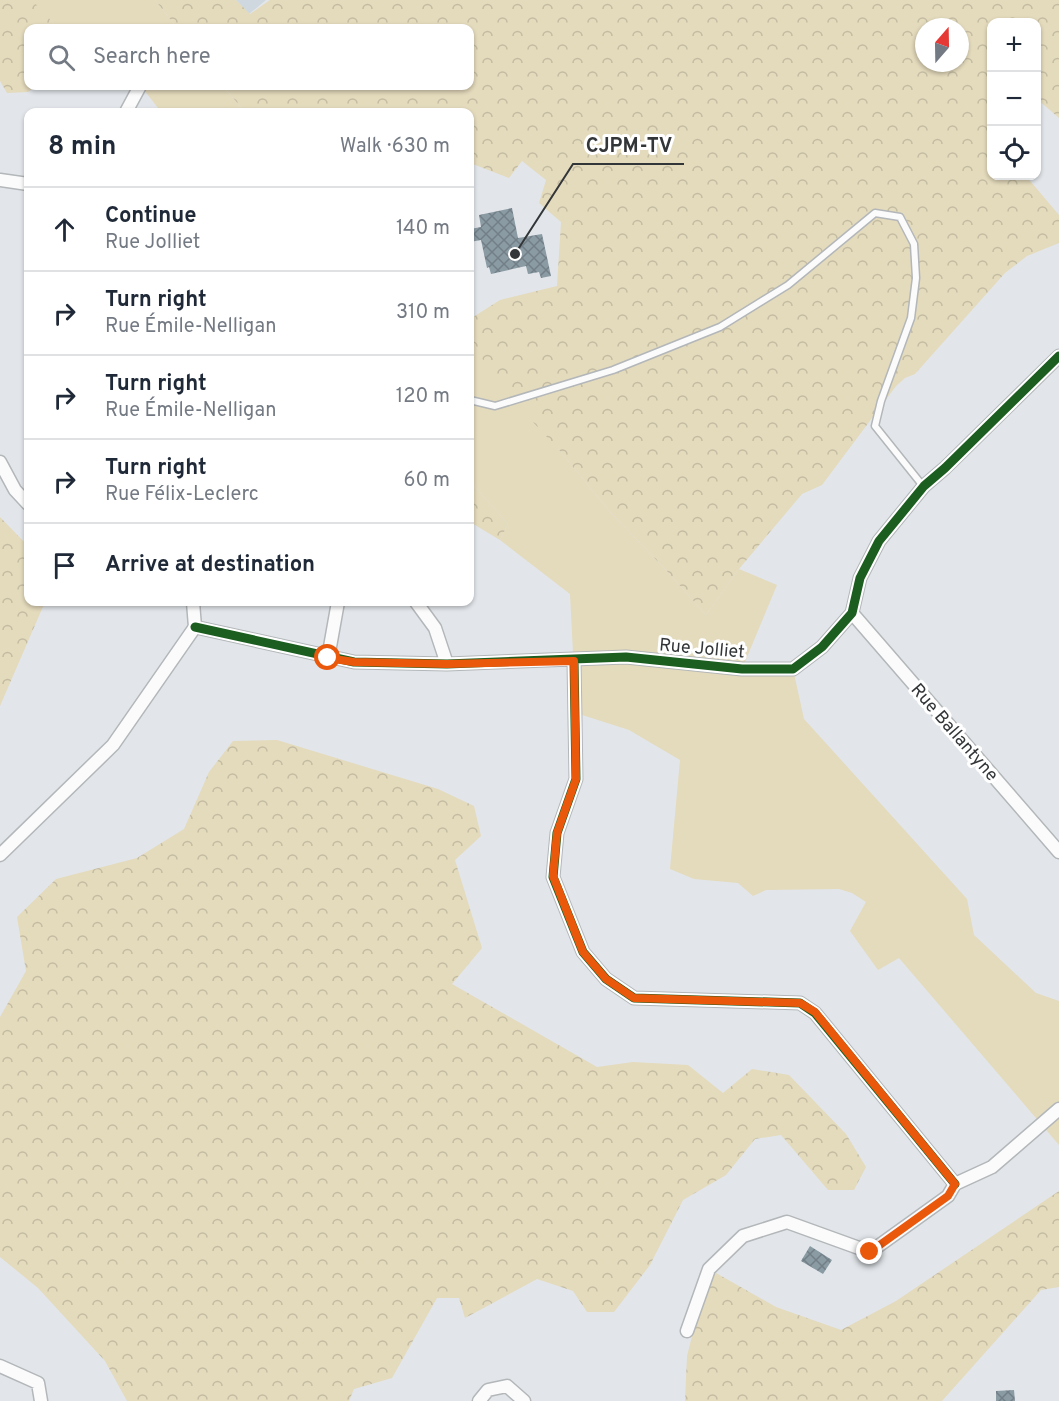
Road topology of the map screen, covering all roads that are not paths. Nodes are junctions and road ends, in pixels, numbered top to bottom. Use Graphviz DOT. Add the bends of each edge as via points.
graph roads {
  1 [pos="138,90"];
  2 [pos="128,108"];
  3 [pos="0,180"];
  4 [pos="24,183"];
  5 [pos="1059,356"];
  6 [pos="474,401"];
  7 [pos="0,462"];
  8 [pos="924,486"];
  9 [pos="24,500"];
  10 [pos="193,606"];
  11 [pos="337,606"];
  12 [pos="419,606"];
  13 [pos="852,613"];
  14 [pos="195,627"];
  15 [pos="328,658"];
  16 [pos="574,661"];
  17 [pos="447,664"];
  18 [pos="1059,852"];
  19 [pos="0,855"];
  20 [pos="1059,1109"];
  21 [pos="955,1184"];
  22 [pos="687,1330"];
  23 [pos="0,1366"];
  24 [pos="42,1401"];
  25 [pos="479,1401"];
  26 [pos="524,1401"];
  1 -- 2 [label="street"];
  3 -- 4 [label="street"];
  5 -- 8 [label="street, Rue Jolliet"];
  6 -- 8 [label="lane" via="495,406 613,370 720,327 788,285 875,213 900,218 914,243 916,278 911,318 875,426"];
  7 -- 9 [label="street"];
  8 -- 13 [label="street, Rue Jolliet" via="879,541 860,578"];
  10 -- 14 [label="street"];
  11 -- 15 [label="street"];
  12 -- 17 [label="street" via="435,628"];
  13 -- 16 [label="street, Rue Jolliet" via="822,647 793,669 742,669 626,657"];
  13 -- 18 [label="street, Rue Ballantyne"];
  14 -- 15 [label="street, Rue Jolliet"];
  14 -- 19 [label="street" via="113,745"];
  15 -- 17 [label="street, Rue Jolliet"];
  16 -- 17 [label="street, Rue Jolliet"];
  16 -- 21 [label="street" via="576,779 557,833 553,876 583,952 606,979 634,998 800,1003 815,1012"];
  20 -- 21 [label="street" via="992,1167"];
  21 -- 22 [label="street" via="948,1196 870,1252 787,1222 743,1236 709,1269"];
  23 -- 24 [label="street" via="38,1383"];
  25 -- 26 [label="street" via="488,1390 507,1386"];
}
